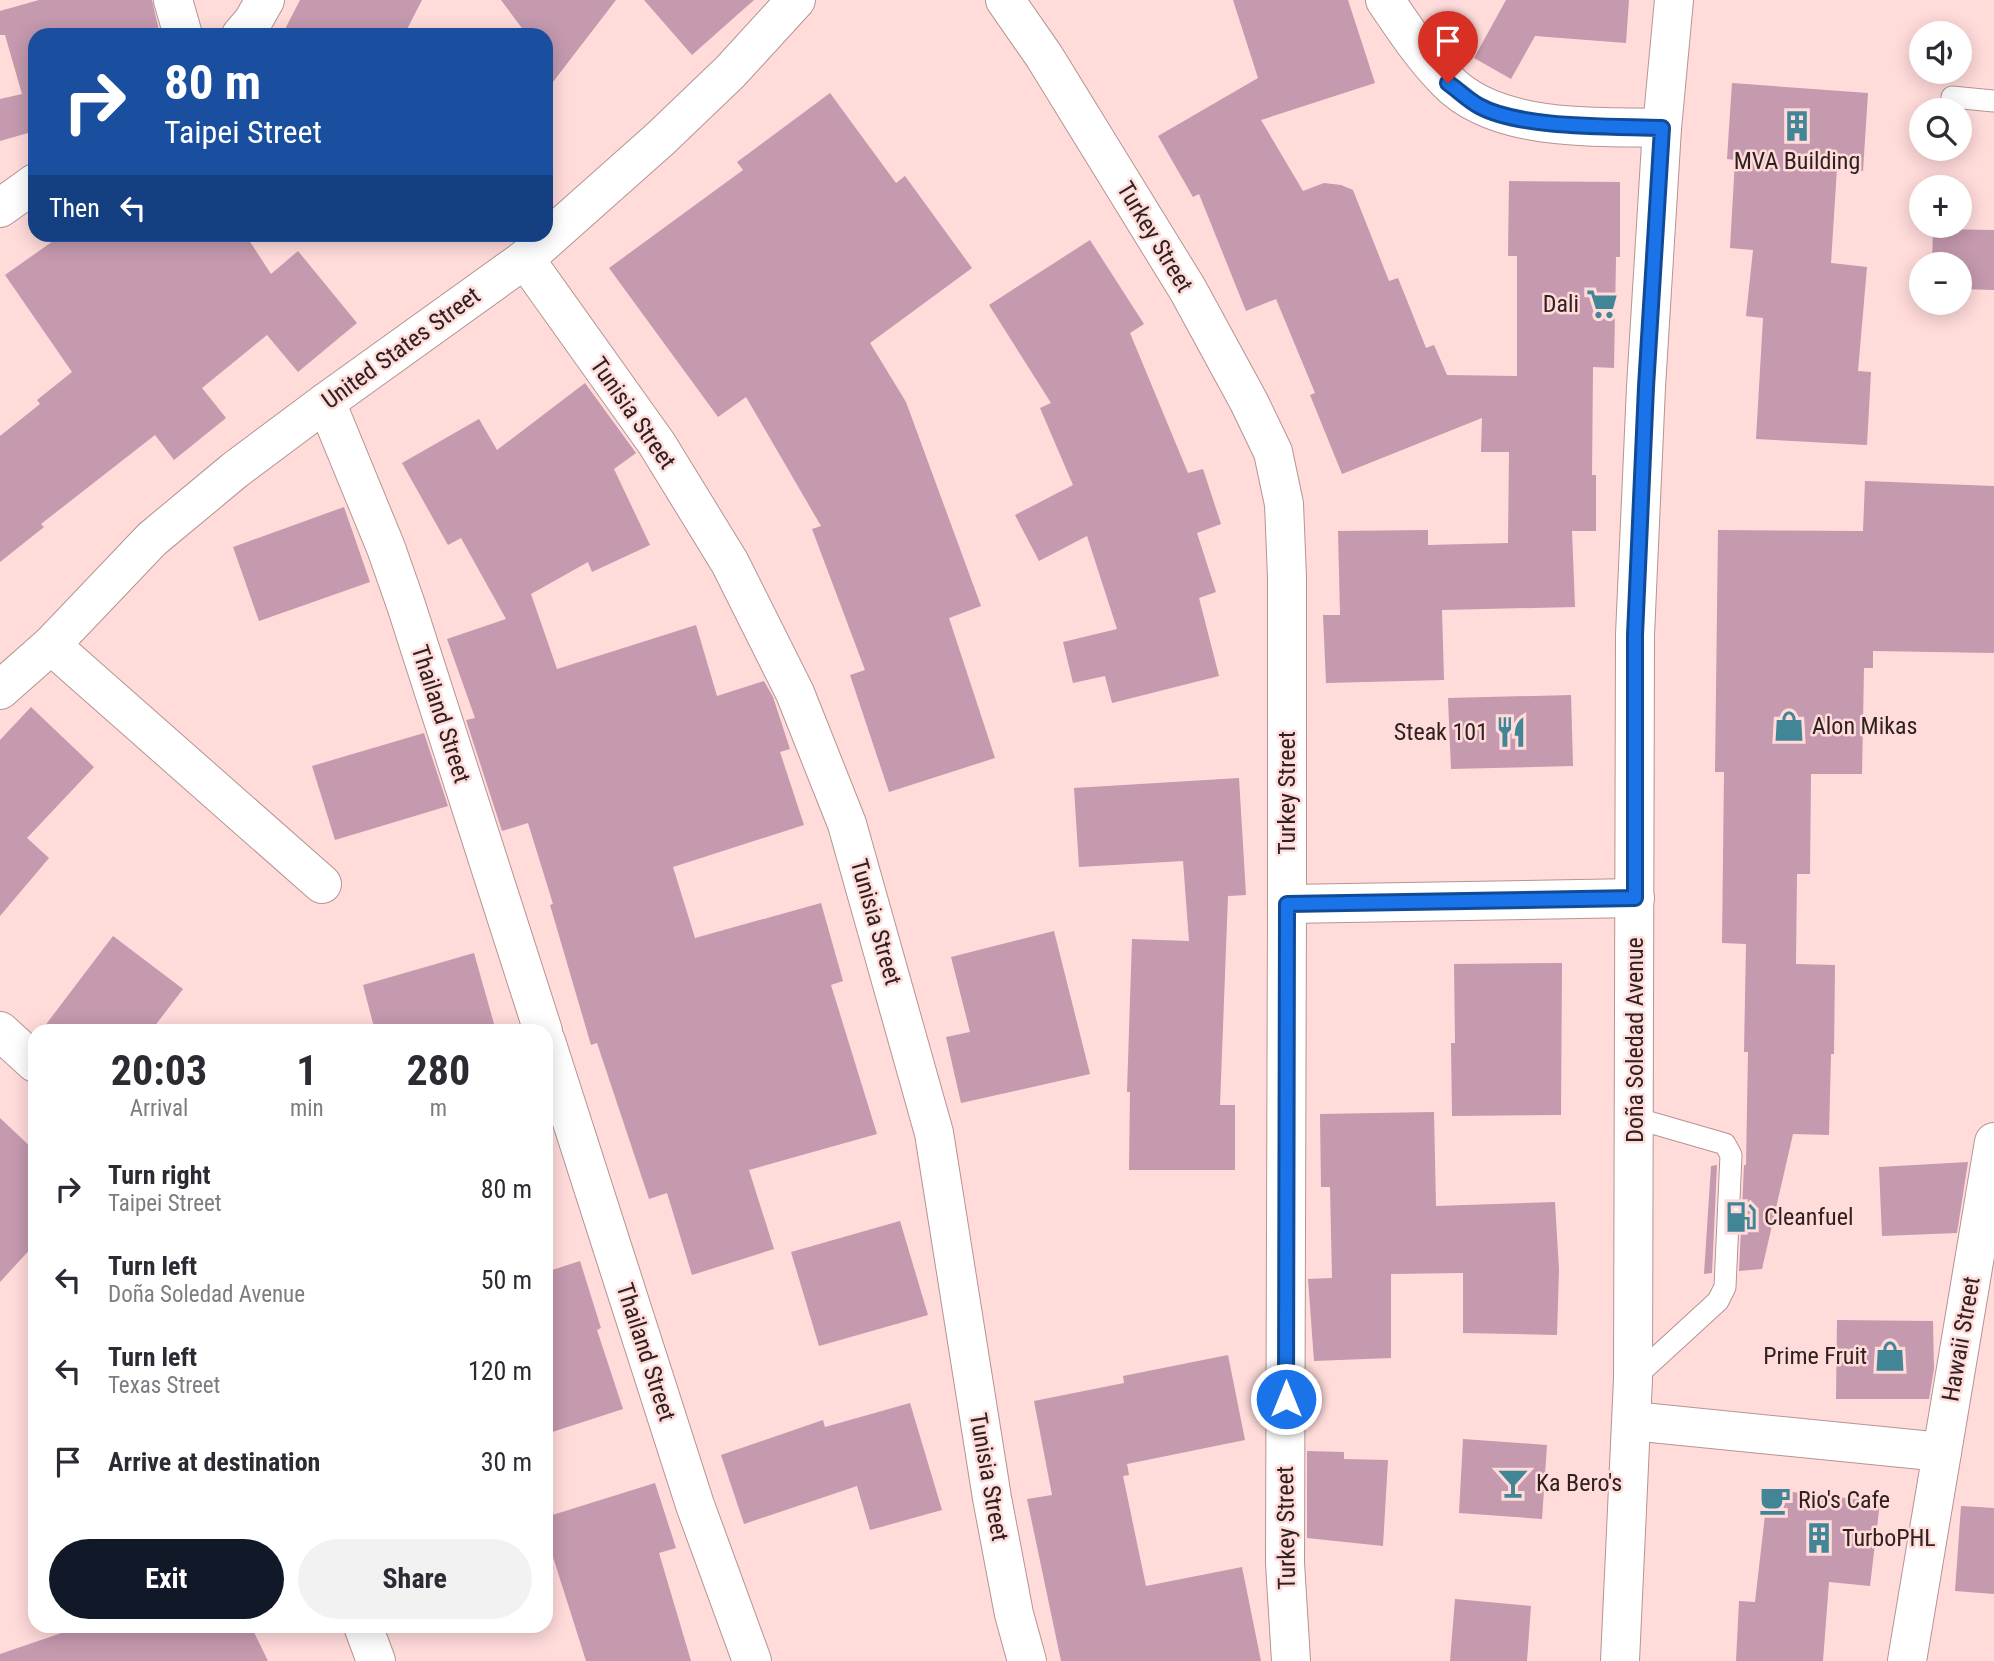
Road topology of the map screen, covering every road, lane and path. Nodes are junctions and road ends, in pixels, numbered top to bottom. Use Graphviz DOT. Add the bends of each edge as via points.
graph roads {
  1 [pos="173,0"];
  2 [pos="265,0"];
  3 [pos="796,0"];
  4 [pos="1005,0"];
  5 [pos="1385,0"];
  6 [pos="1674,0"];
  7 [pos="181,28"];
  8 [pos="247,28"];
  9 [pos="1952,97"];
  10 [pos="1994,102"];
  11 [pos="1662,128"];
  12 [pos="28,188"];
  13 [pos="0,208"];
  14 [pos="553,234"];
  15 [pos="544,242"];
  16 [pos="525,259"];
  17 [pos="326,401"];
  18 [pos="51,645"];
  19 [pos="0,690"];
  20 [pos="322,884"];
  21 [pos="1635,898"];
  22 [pos="1287,904"];
  23 [pos="541,1024"];
  24 [pos="0,1031"];
  25 [pos="28,1057"];
  26 [pos="553,1063"];
  27 [pos="1635,1118"];
  28 [pos="1994,1142"];
  29 [pos="1633,1379"];
  30 [pos="1632,1421"];
  31 [pos="1942,1452"];
  32 [pos="366,1633"];
  33 [pos="376,1661"];
  34 [pos="752,1661"];
  35 [pos="1027,1661"];
  36 [pos="1291,1661"];
  37 [pos="1620,1661"];
  38 [pos="1907,1661"];
  1 -- 7 [label="street"];
  2 -- 8 [label="street"];
  3 -- 14 [label="street, United States Street" via="730,72"];
  4 -- 22 [label="street, Turkey Street" via="1188,290 1273,452 1284,504 1287,577"];
  5 -- 11 [label="street" via="1448,83 1480,106 1513,117 1578,125"];
  6 -- 11 [label="street, Doña Soledad Avenue"];
  9 -- 10 [label="lane"];
  11 -- 21 [label="street, Doña Soledad Avenue" via="1635,635"];
  12 -- 13 [label="street"];
  15 -- 16 [label="street, United States Street"];
  16 -- 17 [label="street, United States Street"];
  16 -- 35 [label="street, Tunisia Street" via="657,444 730,563 794,693 848,824 934,1133 992,1498"];
  17 -- 18 [label="street, United States Street" via="152,539"];
  17 -- 23 [label="street, Thailand Street" via="402,593"];
  18 -- 19 [label="street, United States Street"];
  18 -- 20 [label="street"];
  21 -- 22 [label="street"];
  21 -- 27 [label="street, Doña Soledad Avenue"];
  22 -- 36 [label="street, Turkey Street" via="1285,1563"];
  24 -- 25 [label="street"];
  26 -- 34 [label="street, Thailand Street" via="695,1505"];
  27 -- 29 [label="street, Doña Soledad Avenue"];
  27 -- 29 [label="lane" via="1725,1144 1731,1155 1722,1295"];
  28 -- 31 [label="street, Hawaii Street"];
  29 -- 30 [label="street, Doña Soledad Avenue"];
  30 -- 31 [label="street"];
  30 -- 37 [label="street, Doña Soledad Avenue"];
  31 -- 38 [label="street, Hawaii Street"];
  32 -- 33 [label="street"];
}
